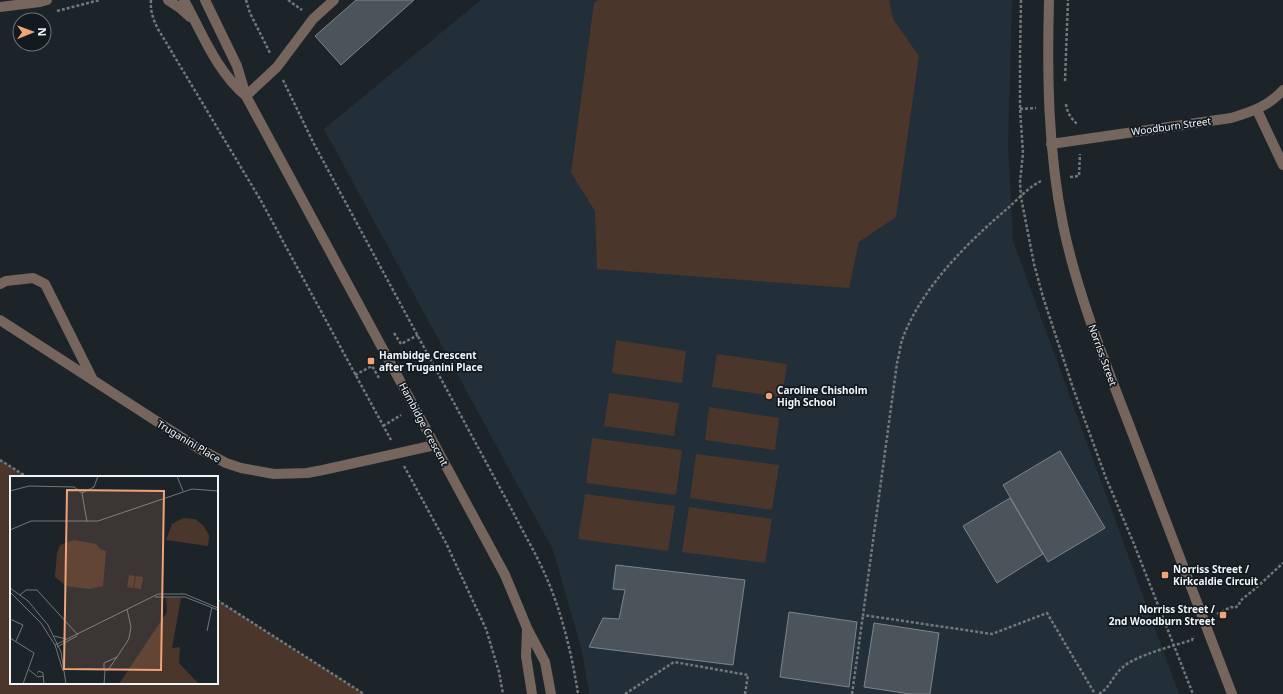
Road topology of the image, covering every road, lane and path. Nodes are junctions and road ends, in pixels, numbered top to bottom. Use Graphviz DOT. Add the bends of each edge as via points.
graph roads {
  1 [pos="47,0"];
  2 [pos="151,0"];
  3 [pos="168,0"];
  4 [pos="184,0"];
  5 [pos="205,0"];
  6 [pos="212,0"];
  7 [pos="246,0"];
  8 [pos="334,0"];
  9 [pos="1021,0"];
  10 [pos="1049,0"];
  11 [pos="1068,0"];
  12 [pos="0,7"];
  13 [pos="215,20"];
  14 [pos="198,24"];
  15 [pos="277,67"];
  16 [pos="1065,83"];
  17 [pos="1283,90"];
  18 [pos="246,96"];
  19 [pos="1066,97"];
  20 [pos="1257,110"];
  21 [pos="1081,127"];
  22 [pos="1051,144"];
  23 [pos="1283,165"];
  24 [pos="1040,182"];
  25 [pos="1021,197"];
  26 [pos="0,284"];
  27 [pos="0,320"];
  28 [pos="394,333"];
  29 [pos="418,335"];
  30 [pos="355,375"];
  31 [pos="379,378"];
  32 [pos="93,380"];
  33 [pos="415,407"];
  34 [pos="383,426"];
  35 [pos="435,445"];
  36 [pos="398,454"];
  37 [pos="0,460"];
  38 [pos="25,476"];
  39 [pos="218,601"];
  40 [pos="863,615"];
  41 [pos="527,628"];
  42 [pos="364,694"];
  43 [pos="503,694"];
  44 [pos="532,694"];
  45 [pos="550,694"];
  46 [pos="578,694"];
  47 [pos="625,694"];
  48 [pos="745,694"];
  49 [pos="852,694"];
  50 [pos="1095,694"];
  51 [pos="1193,694"];
  52 [pos="1232,694"];
  1 -- 12 [label="street"];
  2 -- 30 [label="path" via="152,17 158,29 260,199"];
  3 -- 14 [label="street"];
  4 -- 14 [label="street, Hambidge Crescent"];
  5 -- 13 [label="street, Hambidge Crescent"];
  6 -- 13 [label="street"];
  7 -- 15 [label="path"];
  8 -- 15 [label="street" via="313,19"];
  9 -- 25 [label="path"];
  10 -- 22 [label="street, Norriss Street"];
  11 -- 16 [label="path"];
  13 -- 18 [label="street, Hambidge Crescent" via="238,66"];
  14 -- 18 [label="street, Hambidge Crescent" via="223,72"];
  15 -- 18 [label="street"];
  15 -- 29 [label="path" via="314,144"];
  17 -- 20 [label="street, Woodburn Street"];
  18 -- 33 [label="street, Hambidge Crescent"];
  19 -- 21 [label="path" via="1069,115"];
  20 -- 22 [label="street, Woodburn Street" via="1231,118"];
  20 -- 23 [label="street"];
  22 -- 52 [label="street, Norriss Street" via="1070,257 1097,342"];
  24 -- 25 [label="path"];
  25 -- 40 [label="path" via="981,232 937,280 916,311 902,340"];
  25 -- 51 [label="path" via="1034,264 1070,381"];
  26 -- 32 [label="street" via="33,278 45,284"];
  27 -- 32 [label="street, Truganini Place"];
  28 -- 29 [label="path" via="401,344"];
  29 -- 46 [label="path" via="544,572 564,631"];
  30 -- 31 [label="path" via="372,366"];
  30 -- 34 [label="path"];
  32 -- 36 [label="street, Truganini Place" via="198,448 241,468 274,474 307,473"];
  33 -- 34 [label="path"];
  33 -- 35 [label="street, Hambidge Crescent"];
  34 -- 36 [label="path"];
  35 -- 36 [label="street, Truganini Place"];
  35 -- 41 [label="street, Hambidge Crescent" via="505,575"];
  36 -- 43 [label="path" via="446,543 486,629"];
  37 -- 38 [label="path"];
  39 -- 42 [label="path"];
  40 -- 49 [label="path"];
  40 -- 50 [label="path" via="992,634 1047,612"];
  41 -- 44 [label="street, Hambidge Crescent" via="526,656"];
  41 -- 45 [label="street, Hambidge Crescent" via="544,662"];
  47 -- 48 [label="path" via="674,662 748,675"];
}
